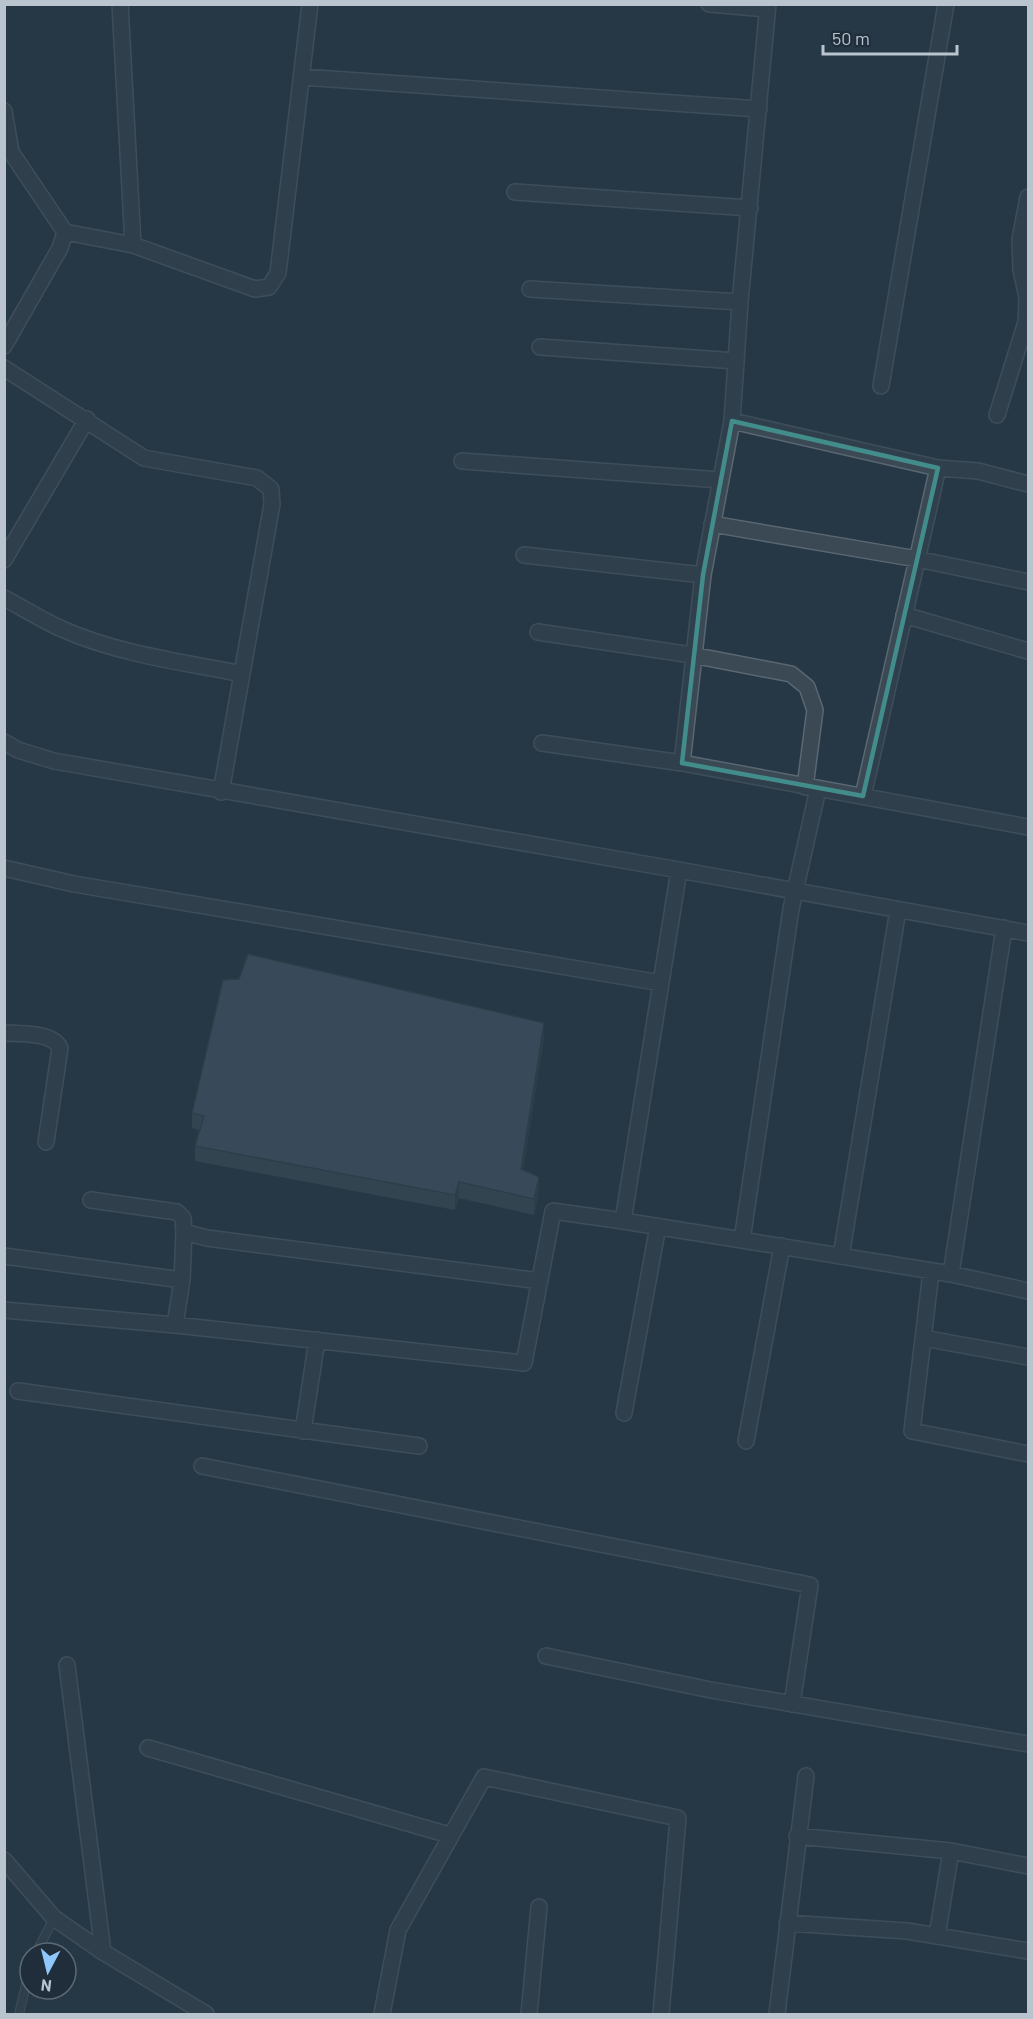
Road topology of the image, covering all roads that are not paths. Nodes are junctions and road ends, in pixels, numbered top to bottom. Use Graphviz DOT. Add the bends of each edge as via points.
graph roads {
  1 [pos="120,4"];
  2 [pos="310,4"];
  3 [pos="709,4"];
  4 [pos="946,4"];
  5 [pos="768,7"];
  6 [pos="302,77"];
  7 [pos="759,110"];
  8 [pos="4,111"];
  9 [pos="515,192"];
  10 [pos="1029,197"];
  11 [pos="750,208"];
  12 [pos="65,232"];
  13 [pos="133,245"];
  14 [pos="530,289"];
  15 [pos="740,302"];
  16 [pos="4,346"];
  17 [pos="540,347"];
  18 [pos="736,361"];
  19 [pos="4,368"];
  20 [pos="881,386"];
  21 [pos="997,415"];
  22 [pos="87,419"];
  23 [pos="732,421"];
  24 [pos="462,461"];
  25 [pos="938,468"];
  26 [pos="721,480"];
  27 [pos="1029,484"];
  28 [pos="712,524"];
  29 [pos="524,555"];
  30 [pos="917,559"];
  31 [pos="4,560"];
  32 [pos="703,575"];
  33 [pos="1029,582"];
  34 [pos="4,598"];
  35 [pos="904,615"];
  36 [pos="538,632"];
  37 [pos="1029,651"];
  38 [pos="692,655"];
  39 [pos="242,674"];
  40 [pos="4,742"];
  41 [pos="542,743"];
  42 [pos="682,763"];
  43 [pos="812,788"];
  44 [pos="221,792"];
  45 [pos="863,796"];
  46 [pos="1029,826"];
  47 [pos="4,868"];
  48 [pos="679,870"];
  49 [pos="795,891"];
  50 [pos="898,910"];
  51 [pos="1004,928"];
  52 [pos="1029,933"];
  53 [pos="661,983"];
  54 [pos="4,1033"];
  55 [pos="46,1142"];
  56 [pos="91,1200"];
  57 [pos="623,1221"];
  58 [pos="658,1226"];
  59 [pos="184,1232"];
  60 [pos="742,1240"];
  61 [pos="782,1246"];
  62 [pos="4,1256"];
  63 [pos="841,1256"];
  64 [pos="931,1272"];
  65 [pos="951,1274"];
  66 [pos="182,1280"];
  67 [pos="540,1281"];
  68 [pos="1029,1291"];
  69 [pos="4,1310"];
  70 [pos="175,1325"];
  71 [pos="923,1338"];
  72 [pos="317,1340"];
  73 [pos="1029,1357"];
  74 [pos="18,1391"];
  75 [pos="624,1413"];
  76 [pos="303,1431"];
  77 [pos="746,1442"];
  78 [pos="418,1446"];
  79 [pos="1029,1454"];
  80 [pos="202,1466"];
  81 [pos="546,1656"];
  82 [pos="67,1665"];
  83 [pos="792,1704"];
  84 [pos="1029,1744"];
  85 [pos="147,1748"];
  86 [pos="806,1776"];
  87 [pos="449,1835"];
  88 [pos="797,1836"];
  89 [pos="951,1851"];
  90 [pos="4,1860"];
  91 [pos="1029,1866"];
  92 [pos="539,1907"];
  93 [pos="54,1918"];
  94 [pos="787,1923"];
  95 [pos="937,1936"];
  96 [pos="42,1941"];
  97 [pos="1029,1951"];
  98 [pos="103,1953"];
  99 [pos="206,2014"];
  100 [pos="382,2014"];
  101 [pos="529,2014"];
  102 [pos="661,2014"];
  103 [pos="777,2014"];
  1 -- 13 [label="street"];
  2 -- 6 [label="street"];
  3 -- 5 [label="street"];
  4 -- 20 [label="street"];
  5 -- 7 [label="street"];
  6 -- 7 [label="street"];
  6 -- 13 [label="street" via="278,273 269,287 255,289"];
  7 -- 11 [label="street"];
  8 -- 12 [label="street" via="11,152"];
  9 -- 11 [label="street"];
  10 -- 21 [label="street" via="1020,239 1026,322"];
  11 -- 15 [label="street"];
  12 -- 13 [label="street"];
  12 -- 16 [label="street" via="60,248"];
  14 -- 15 [label="street"];
  15 -- 18 [label="street"];
  17 -- 18 [label="street"];
  18 -- 23 [label="street"];
  19 -- 22 [label="street"];
  22 -- 31 [label="street"];
  22 -- 39 [label="street" via="144,458 258,478 271,489 273,504"];
  23 -- 25 [label="street"];
  23 -- 26 [label="street"];
  24 -- 26 [label="street"];
  25 -- 27 [label="street" via="978,471"];
  25 -- 30 [label="street"];
  26 -- 28 [label="street"];
  28 -- 30 [label="street"];
  28 -- 32 [label="street"];
  29 -- 32 [label="street"];
  30 -- 33 [label="street"];
  30 -- 35 [label="street"];
  32 -- 38 [label="street"];
  34 -- 39 [label="street" via="61,629 106,645"];
  35 -- 37 [label="street"];
  35 -- 45 [label="street"];
  36 -- 38 [label="street"];
  38 -- 42 [label="street"];
  38 -- 43 [label="street" via="780,670 807,687 815,710"];
  39 -- 44 [label="street"];
  40 -- 44 [label="street" via="54,761"];
  41 -- 42 [label="street"];
  42 -- 43 [label="street"];
  43 -- 45 [label="street"];
  43 -- 49 [label="street"];
  44 -- 48 [label="street"];
  45 -- 46 [label="street"];
  47 -- 53 [label="street" via="74,884"];
  48 -- 49 [label="street"];
  48 -- 53 [label="street"];
  49 -- 50 [label="street"];
  49 -- 60 [label="street"];
  50 -- 51 [label="street"];
  50 -- 63 [label="street"];
  51 -- 52 [label="street"];
  51 -- 65 [label="street"];
  53 -- 57 [label="street"];
  54 -- 55 [label="street" via="49,1038 60,1048"];
  56 -- 59 [label="street" via="177,1212 183,1218"];
  57 -- 58 [label="street"];
  57 -- 67 [label="street" via="553,1211"];
  58 -- 60 [label="street"];
  58 -- 75 [label="street"];
  59 -- 66 [label="street"];
  59 -- 67 [label="street"];
  60 -- 61 [label="street"];
  61 -- 63 [label="street"];
  61 -- 77 [label="street"];
  62 -- 66 [label="street"];
  63 -- 64 [label="street"];
  64 -- 65 [label="street"];
  64 -- 71 [label="street"];
  65 -- 68 [label="street"];
  66 -- 70 [label="street"];
  67 -- 72 [label="street" via="524,1363"];
  69 -- 70 [label="street"];
  70 -- 72 [label="street"];
  71 -- 73 [label="street"];
  71 -- 79 [label="street" via="912,1431"];
  72 -- 76 [label="street"];
  74 -- 76 [label="street"];
  76 -- 78 [label="street"];
  80 -- 83 [label="street" via="810,1584"];
  81 -- 83 [label="street"];
  82 -- 98 [label="street"];
  83 -- 84 [label="street"];
  85 -- 87 [label="street"];
  86 -- 88 [label="street"];
  87 -- 100 [label="street" via="398,1930"];
  87 -- 102 [label="street" via="484,1777 678,1818"];
  88 -- 89 [label="street"];
  88 -- 94 [label="street"];
  89 -- 91 [label="street"];
  89 -- 95 [label="street"];
  90 -- 93 [label="street"];
  92 -- 101 [label="street"];
  93 -- 96 [label="lane"];
  93 -- 98 [label="street"];
  94 -- 95 [label="street"];
  94 -- 103 [label="street"];
  95 -- 97 [label="street"];
  98 -- 99 [label="street"];
}
